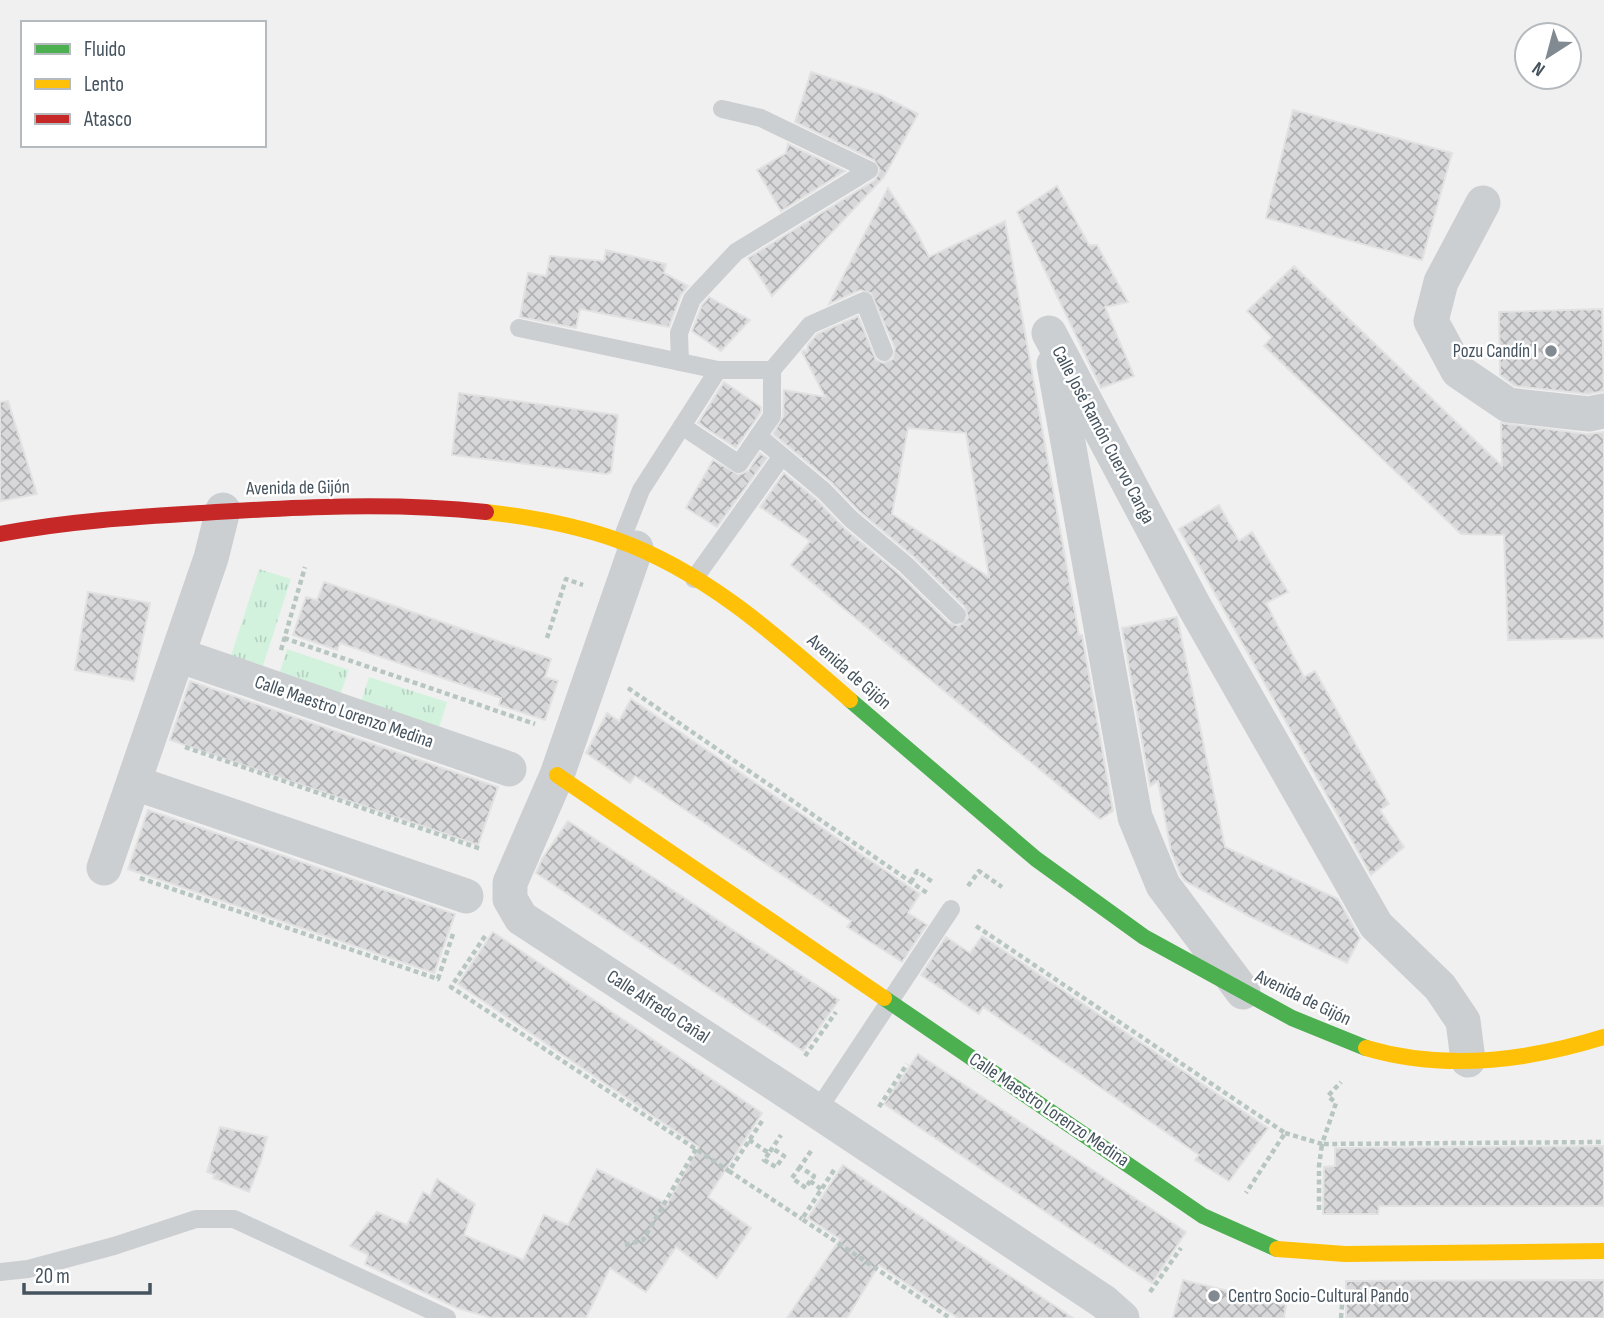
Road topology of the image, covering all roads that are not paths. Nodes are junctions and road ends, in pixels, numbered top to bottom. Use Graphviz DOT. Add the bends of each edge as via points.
graph roads {
  1 [pos="722,109"];
  2 [pos="1483,203"];
  3 [pos="519,328"];
  4 [pos="884,352"];
  5 [pos="680,362"];
  6 [pos="718,370"];
  7 [pos="772,370"];
  8 [pos="1604,411"];
  9 [pos="682,426"];
  10 [pos="758,436"];
  11 [pos="782,456"];
  12 [pos="223,510"];
  13 [pos="0,534"];
  14 [pos="629,545"];
  15 [pos="694,579"];
  16 [pos="957,615"];
  17 [pos="178,655"];
  18 [pos="509,769"];
  19 [pos="557,775"];
  20 [pos="135,783"];
  21 [pos="120,872"];
  22 [pos="466,896"];
  23 [pos="951,909"];
  24 [pos="1243,992"];
  25 [pos="889,1000"];
  26 [pos="1604,1037"];
  27 [pos="1468,1060"];
  28 [pos="817,1111"];
  29 [pos="1604,1251"];
  30 [pos="0,1272"];
  31 [pos="1134,1308"];
  32 [pos="447,1318"];
  1 -- 5 [label="lane" via="761,118 869,170 736,252 692,299 679,333"];
  2 -- 8 [label="street" via="1441,282 1431,321 1458,371 1508,405 1589,414"];
  3 -- 5 [label="lane"];
  4 -- 7 [label="lane" via="864,301 810,325"];
  5 -- 6 [label="lane"];
  6 -- 7 [label="lane"];
  6 -- 9 [label="lane"];
  7 -- 10 [label="lane" via="772,416"];
  9 -- 10 [label="lane" via="739,464"];
  9 -- 14 [label="lane" via="641,491"];
  10 -- 11 [label="lane"];
  11 -- 15 [label="lane"];
  11 -- 16 [label="lane"];
  12 -- 13 [label="street, Avenida de Gijón" via="47,524"];
  12 -- 14 [label="street, Avenida de Gijón" via="451,509 544,518"];
  12 -- 17 [label="street"];
  14 -- 15 [label="street, Avenida de Gijón"];
  14 -- 19 [label="street"];
  15 -- 24 [label="street, Avenida de Gijón" via="758,621 1057,874 1145,938"];
  17 -- 18 [label="street, Calle Maestro Lorenzo Medina"];
  17 -- 20 [label="street"];
  19 -- 25 [label="street, Calle Maestro Lorenzo Medina"];
  19 -- 28 [label="street, Calle Alfredo Cañal" via="510,883 516,909"];
  20 -- 21 [label="street"];
  20 -- 22 [label="street"];
  23 -- 25 [label="lane"];
  24 -- 27 [label="street, Avenida de Gijón" via="1354,1046 1406,1058"];
  24 -- 27 [label="street, Calle José Ramón Cuervo Canga" via="1163,885 1135,817 1049,333 1194,606 1376,925 1440,987 1463,1021"];
  25 -- 28 [label="lane"];
  25 -- 29 [label="street, Calle Maestro Lorenzo Medina" via="1203,1216 1276,1249 1345,1254"];
  26 -- 27 [label="street, Avenida de Gijón" via="1571,1048"];
  28 -- 31 [label="street, Calle Alfredo Cañal" via="1104,1303"];
  30 -- 32 [label="lane" via="77,1256 196,1219 234,1219"];
}
